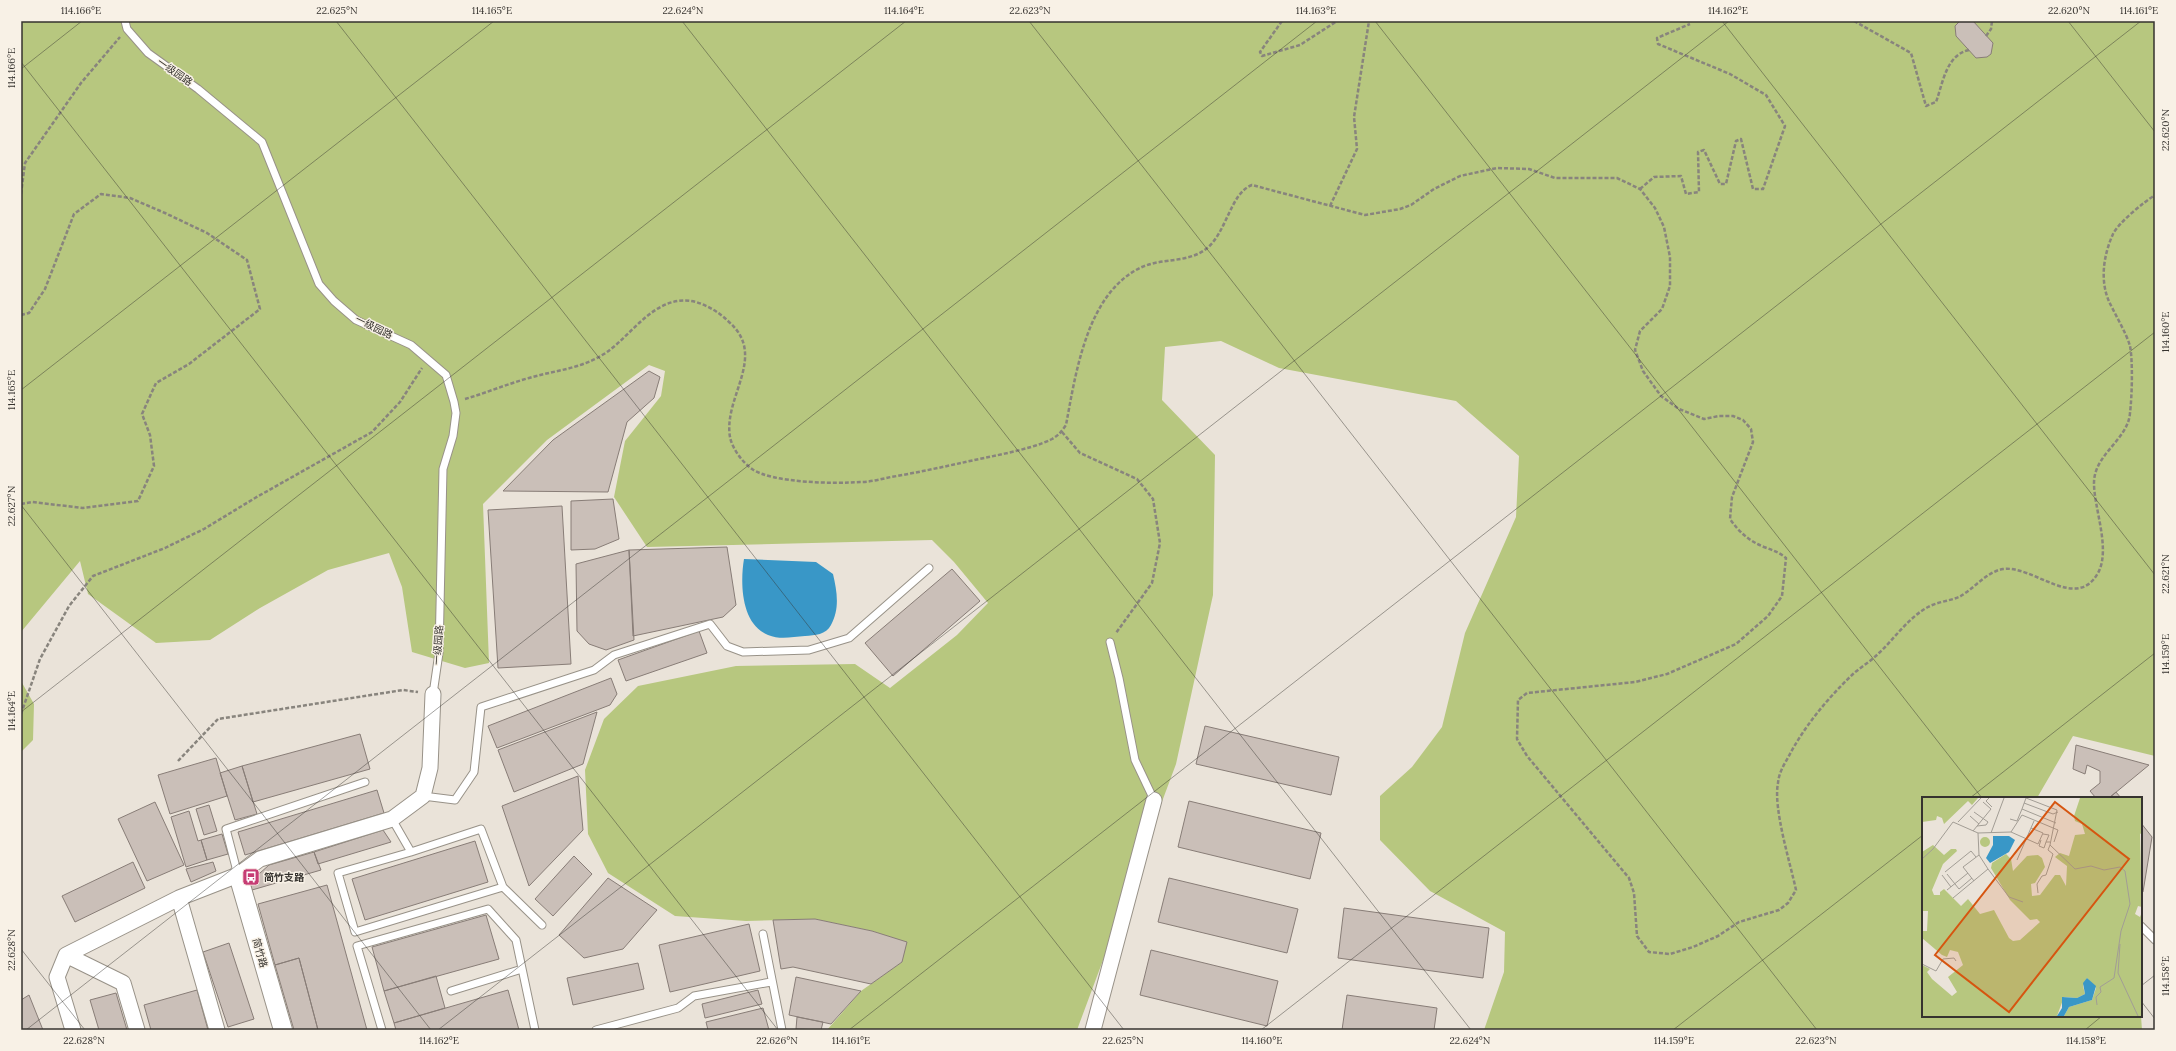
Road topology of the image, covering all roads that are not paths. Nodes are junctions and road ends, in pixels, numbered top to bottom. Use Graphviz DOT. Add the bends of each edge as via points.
graph roads {
  1 [pos="125,21"];
  2 [pos="929,568"];
  3 [pos="1110,642"];
  4 [pos="432,694"];
  5 [pos="365,782"];
  6 [pos="422,796"];
  7 [pos="1154,800"];
  8 [pos="392,820"];
  9 [pos="411,852"];
  10 [pos="238,875"];
  11 [pos="502,887"];
  12 [pos="179,898"];
  13 [pos="542,925"];
  14 [pos="2142,927"];
  15 [pos="762,934"];
  16 [pos="2155,940"];
  17 [pos="66,955"];
  18 [pos="522,969"];
  19 [pos="771,982"];
  20 [pos="450,991"];
  21 [pos="73,1030"];
  22 [pos="137,1030"];
  23 [pos="217,1030"];
  24 [pos="283,1030"];
  25 [pos="382,1030"];
  26 [pos="536,1030"];
  27 [pos="596,1030"];
  28 [pos="782,1030"];
  29 [pos="1093,1030"];
  1 -- 4 [label="lane, 一级园路" via="127,29 148,53 198,89 262,142 319,284 334,301 356,320 412,345 446,375 456,413 453,436 443,469 439,653"];
  2 -- 6 [label="lane" via="850,638 810,650 743,652 727,646 710,624 614,654 594,670 481,707 474,772 455,800"];
  3 -- 7 [label="lane" via="1135,760"];
  4 -- 6 [label="street" via="430,768"];
  5 -- 10 [label="lane" via="226,829"];
  6 -- 8 [label="street"];
  7 -- 29 [label="street"];
  8 -- 9 [label="lane"];
  8 -- 10 [label="street" via="260,858"];
  9 -- 11 [label="lane" via="481,829"];
  9 -- 11 [label="lane" via="338,873 355,932"];
  10 -- 12 [label="street"];
  10 -- 24 [label="street, 简竹路"];
  11 -- 13 [label="lane"];
  12 -- 17 [label="street"];
  12 -- 23 [label="street"];
  14 -- 16 [label="lane"];
  15 -- 19 [label="lane"];
  17 -- 21 [label="street" via="57,977"];
  17 -- 22 [label="street" via="123,983"];
  18 -- 20 [label="lane"];
  18 -- 25 [label="lane" via="516,940 488,908 357,946"];
  18 -- 26 [label="lane"];
  19 -- 27 [label="lane" via="694,996 678,1008"];
  19 -- 28 [label="lane"];
}
